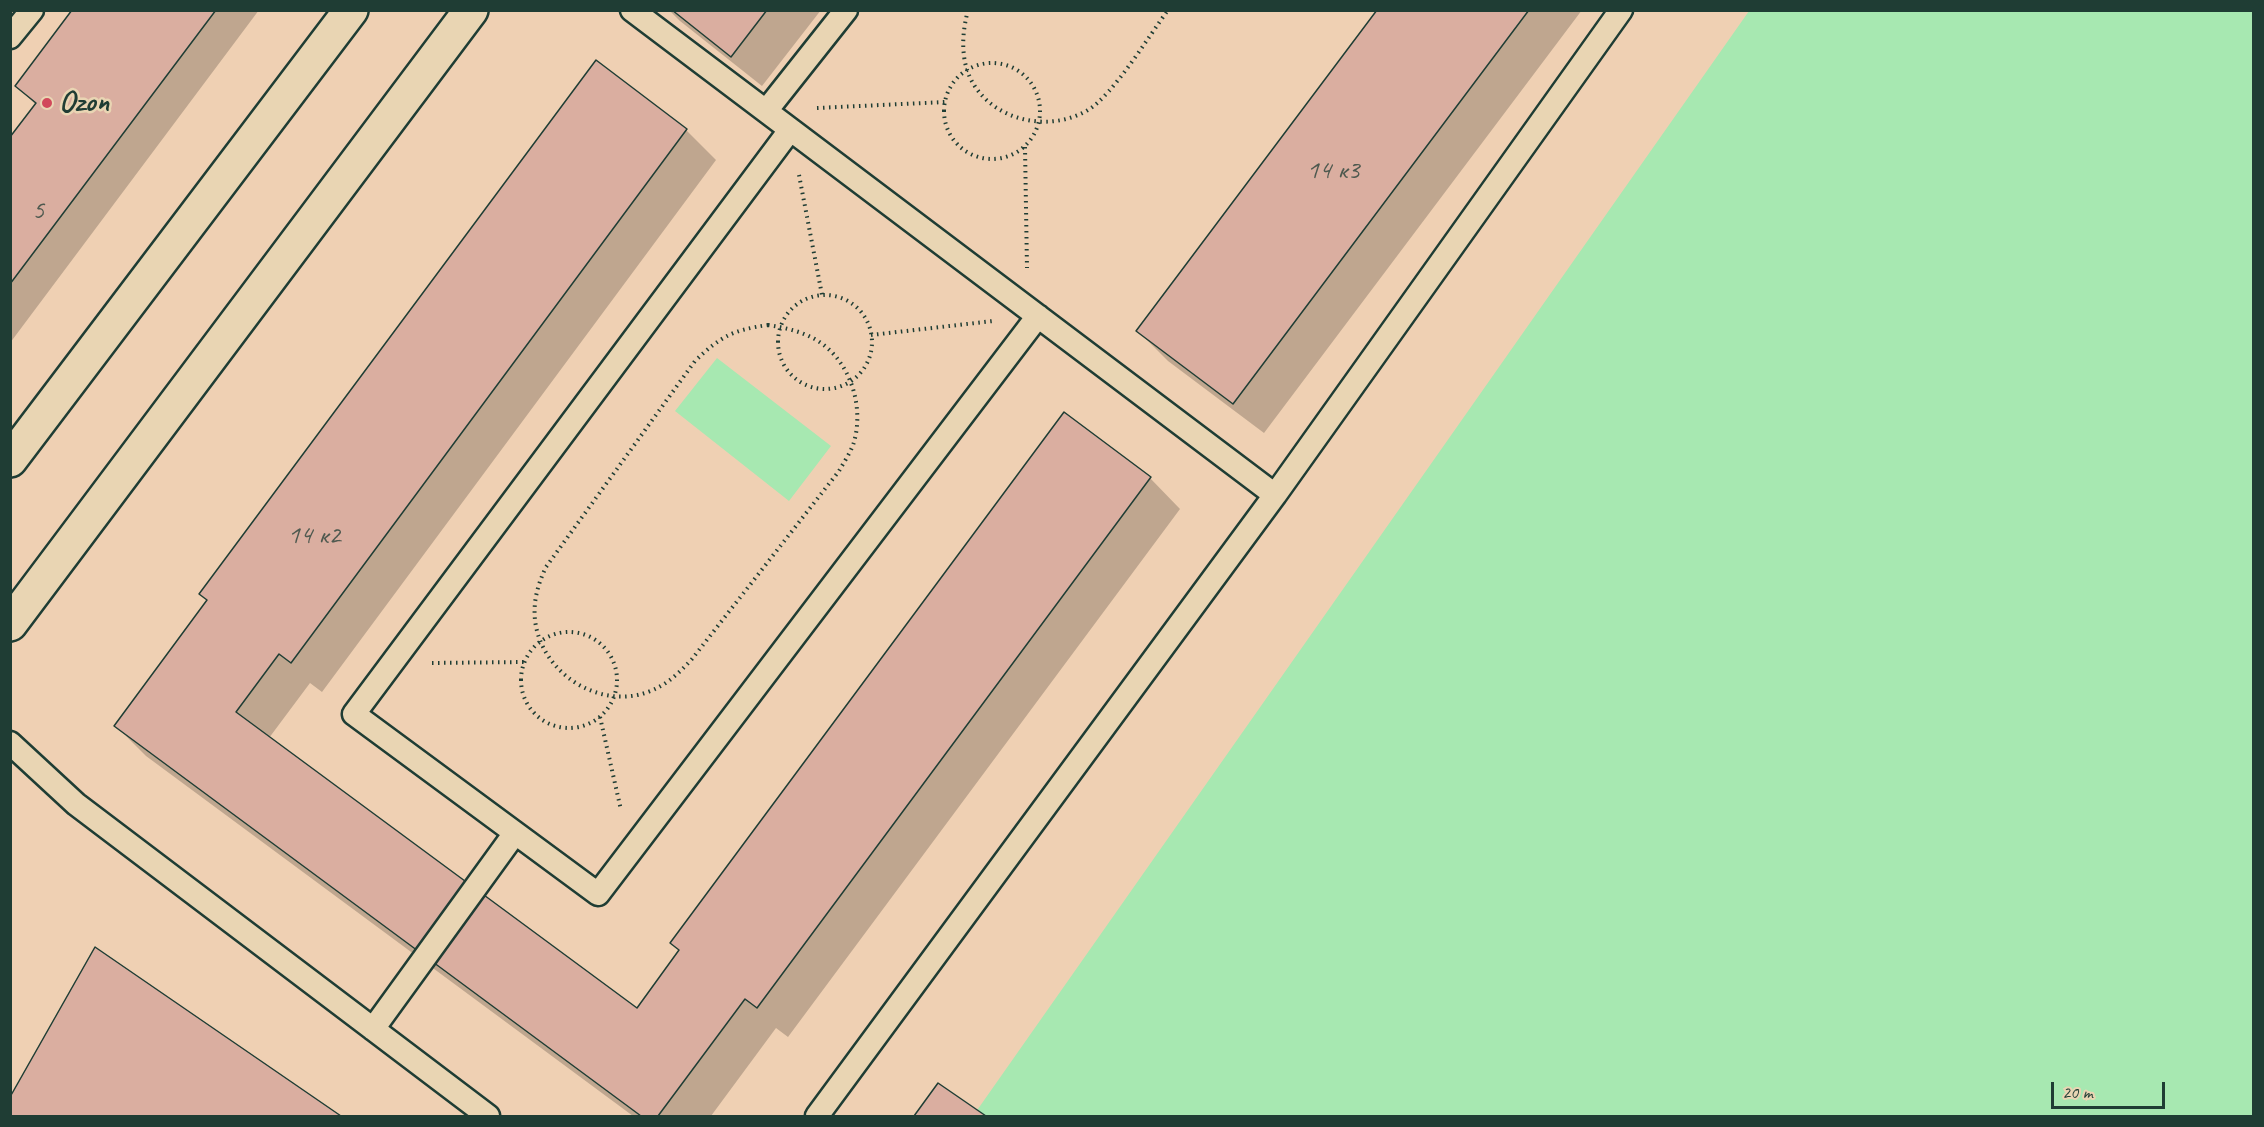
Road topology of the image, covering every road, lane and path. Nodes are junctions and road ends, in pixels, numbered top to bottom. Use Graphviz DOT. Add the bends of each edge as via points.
graph roads {
  1 [pos="32,10"];
  2 [pos="351,10"];
  3 [pos="471,10"];
  4 [pos="632,10"];
  5 [pos="846,10"];
  6 [pos="968,10"];
  7 [pos="1168,10"];
  8 [pos="1621,10"];
  9 [pos="10,37"];
  10 [pos="968,70"];
  11 [pos="945,102"];
  12 [pos="766,111"];
  13 [pos="1039,123"];
  14 [pos="790,130"];
  15 [pos="1025,146"];
  16 [pos="822,295"];
  17 [pos="1032,313"];
  18 [pos="780,327"];
  19 [pos="872,335"];
  20 [pos="850,381"];
  21 [pos="10,460"];
  22 [pos="1275,495"];
  23 [pos="10,624"];
  24 [pos="541,642"];
  25 [pos="524,662"];
  26 [pos="391,664"];
  27 [pos="614,696"];
  28 [pos="600,717"];
  29 [pos="10,743"];
  30 [pos="515,833"];
  31 [pos="630,852"];
  32 [pos="373,1029"];
  33 [pos="488,1116"];
  34 [pos="817,1116"];
  1 -- 9 [label="lane"];
  2 -- 21 [label="street"];
  3 -- 23 [label="street"];
  4 -- 12 [label="lane"];
  5 -- 12 [label="lane"];
  6 -- 10 [label="path" via="963,33"];
  7 -- 13 [label="path" via="1106,95 1071,119"];
  8 -- 22 [label="lane"];
  10 -- 11 [label="path" via="957,78"];
  10 -- 13 [label="path" via="986,100 1006,114"];
  10 -- 13 [label="path" via="1004,65 1025,77 1033,87 1040,110"];
  11 -- 12 [label="path"];
  11 -- 15 [label="path" via="947,128 953,140 969,153 1002,159"];
  12 -- 14 [label="lane"];
  13 -- 15 [label="path"];
  14 -- 16 [label="path"];
  14 -- 17 [label="lane"];
  14 -- 26 [label="lane"];
  15 -- 17 [label="path"];
  16 -- 18 [label="path" via="800,302"];
  16 -- 19 [label="path" via="845,299 858,308"];
  17 -- 19 [label="path"];
  17 -- 22 [label="lane"];
  17 -- 31 [label="lane"];
  18 -- 20 [label="path" via="796,330 821,343 841,363"];
  18 -- 20 [label="path" via="780,356 786,370 798,381 827,390"];
  18 -- 24 [label="path" via="741,329 716,342 695,361 546,567 535,603"];
  19 -- 20 [label="path" via="866,365"];
  20 -- 27 [label="path" via="858,415 854,443 839,471 674,679 649,692"];
  22 -- 34 [label="lane"];
  24 -- 25 [label="path"];
  24 -- 27 [label="path" via="548,657 576,684"];
  24 -- 27 [label="path" via="558,633 574,633 589,636 602,645 617,673"];
  25 -- 26 [label="path"];
  25 -- 28 [label="path" via="523,692 539,718 570,729 586,726"];
  26 -- 30 [label="lane" via="354,714"];
  27 -- 28 [label="path"];
  28 -- 31 [label="path"];
  29 -- 32 [label="lane" via="76,804"];
  30 -- 31 [label="lane" via="598,894"];
  30 -- 32 [label="lane"];
  32 -- 33 [label="lane"];
}
